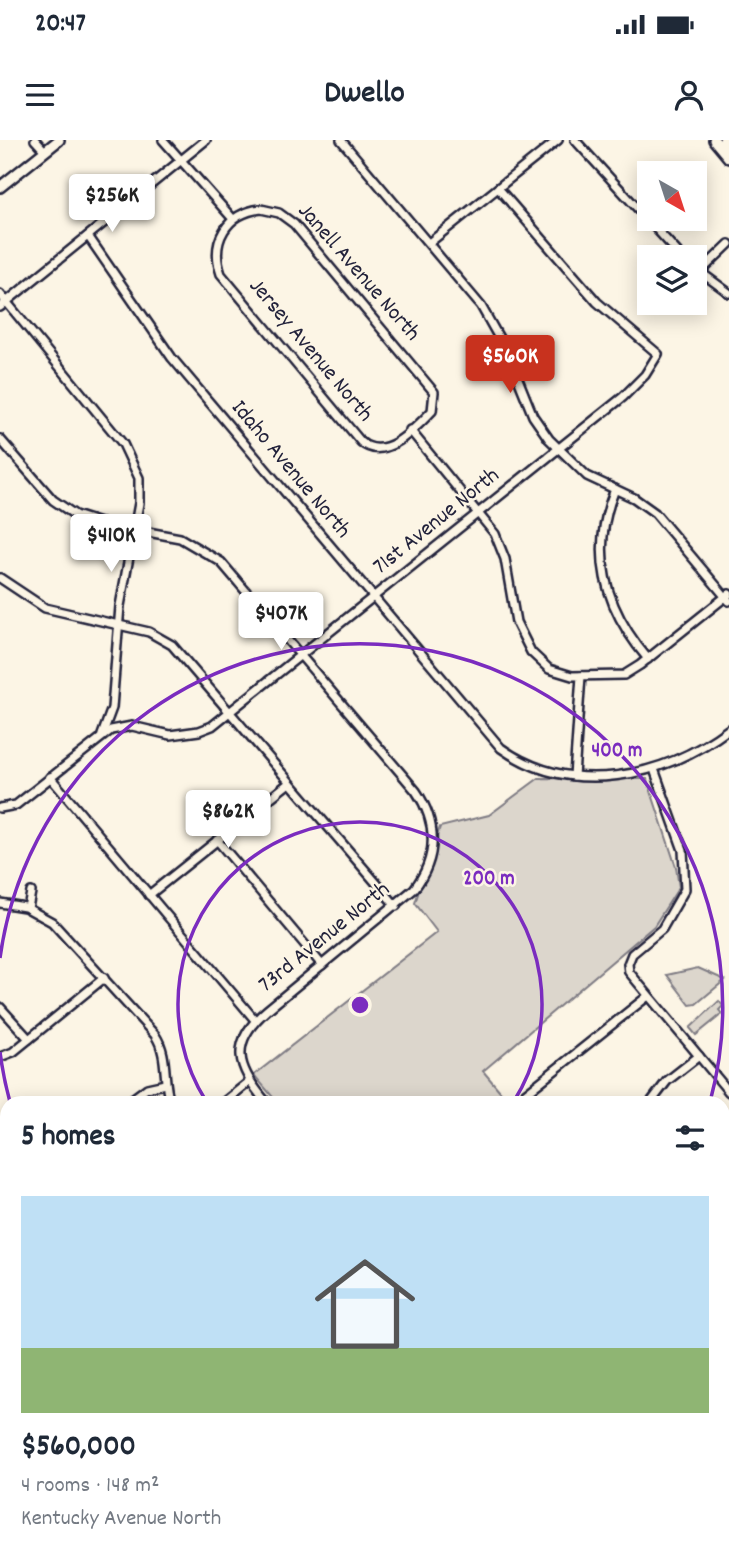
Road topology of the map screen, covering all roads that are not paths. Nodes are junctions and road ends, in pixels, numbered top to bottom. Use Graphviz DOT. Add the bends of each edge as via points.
graph roads {
  1 [pos="35,140"];
  2 [pos="59,140"];
  3 [pos="163,140"];
  4 [pos="206,140"];
  5 [pos="341,140"];
  6 [pos="558,140"];
  7 [pos="575,140"];
  8 [pos="714,140"];
  9 [pos="724,140"];
  10 [pos="729,146"];
  11 [pos="45,151"];
  12 [pos="729,158"];
  13 [pos="181,160"];
  14 [pos="0,187"];
  15 [pos="498,188"];
  16 [pos="233,219"];
  17 [pos="88,236"];
  18 [pos="429,243"];
  19 [pos="729,244"];
  20 [pos="671,245"];
  21 [pos="707,262"];
  22 [pos="707,277"];
  23 [pos="729,293"];
  24 [pos="0,294"];
  25 [pos="3,304"];
  26 [pos="410,430"];
  27 [pos="0,439"];
  28 [pos="558,449"];
  29 [pos="615,489"];
  30 [pos="478,513"];
  31 [pos="134,528"];
  32 [pos="0,578"];
  33 [pos="728,597"];
  34 [pos="372,598"];
  35 [pos="118,625"];
  36 [pos="301,655"];
  37 [pos="648,659"];
  38 [pos="581,676"];
  39 [pos="230,712"];
  40 [pos="729,729"];
  41 [pos="102,736"];
  42 [pos="654,769"];
  43 [pos="574,776"];
  44 [pos="50,777"];
  45 [pos="289,783"];
  46 [pos="0,808"];
  47 [pos="218,840"];
  48 [pos="31,891"];
  49 [pos="149,895"];
  50 [pos="0,903"];
  51 [pos="396,906"];
  52 [pos="28,908"];
  53 [pos="323,965"];
  54 [pos="104,978"];
  55 [pos="648,996"];
  56 [pos="0,1007"];
  57 [pos="255,1020"];
  58 [pos="29,1039"];
  59 [pos="699,1056"];
  60 [pos="0,1057"];
  61 [pos="249,1082"];
  62 [pos="165,1083"];
  63 [pos="729,1092"];
  64 [pos="136,1096"];
  65 [pos="168,1096"];
  66 [pos="232,1096"];
  67 [pos="261,1096"];
  68 [pos="523,1096"];
  69 [pos="655,1096"];
  1 -- 11 [label="street"];
  2 -- 11 [label="street"];
  3 -- 13 [label="street"];
  4 -- 13 [label="street"];
  5 -- 18 [label="street"];
  6 -- 15 [label="street"];
  7 -- 20 [label="street"];
  8 -- 12 [label="street"];
  9 -- 10 [label="street"];
  11 -- 14 [label="street"];
  13 -- 16 [label="street"];
  13 -- 17 [label="street"];
  15 -- 18 [label="street"];
  15 -- 28 [label="street, 71st Avenue North" via="597,302 658,354 623,397"];
  16 -- 26 [label="street, Janell Avenue North" via="261,209 288,218 431,386 436,398 432,411"];
  16 -- 26 [label="street, Jersey Avenue North" via="217,246 218,265 226,282 366,447 386,449"];
  17 -- 25 [label="street"];
  17 -- 34 [label="street, Idaho Avenue North" via="172,358"];
  18 -- 28 [label="street" via="481,306 533,416"];
  19 -- 21 [label="street"];
  22 -- 23 [label="street"];
  24 -- 25 [label="street"];
  25 -- 31 [label="street" via="130,454 139,490"];
  26 -- 30 [label="street"];
  27 -- 31 [label="street, 73rd Avenue North" via="63,509 87,520"];
  28 -- 29 [label="street" via="587,476"];
  28 -- 30 [label="street, 71st Avenue North"];
  29 -- 33 [label="street" via="655,513"];
  29 -- 37 [label="street" via="602,534 603,572 613,610"];
  30 -- 34 [label="street, 71st Avenue North"];
  30 -- 38 [label="street" via="501,546 511,605 531,652 549,669"];
  31 -- 35 [label="street"];
  31 -- 36 [label="street, 73rd Avenue North" via="180,538 215,557"];
  32 -- 35 [label="street" via="46,608"];
  33 -- 37 [label="street"];
  34 -- 36 [label="street, 71st Avenue North"];
  34 -- 43 [label="street, Idaho Avenue North" via="501,748 531,767"];
  35 -- 39 [label="street" via="149,632 172,645"];
  35 -- 41 [label="street" via="112,708"];
  36 -- 39 [label="street, 71st Avenue North"];
  36 -- 51 [label="street, 73rd Avenue North" via="416,791 429,814 432,854 422,878"];
  37 -- 38 [label="street" via="624,675"];
  38 -- 43 [label="street"];
  39 -- 41 [label="street, 71st Avenue North" via="212,726 184,734 132,726"];
  39 -- 45 [label="street"];
  40 -- 42 [label="street, Idaho Avenue North" via="703,747"];
  41 -- 44 [label="street, 71st Avenue North"];
  42 -- 43 [label="street, Idaho Avenue North" via="617,776"];
  42 -- 55 [label="street" via="683,850 685,889 662,929 632,954 628,964"];
  44 -- 46 [label="street, 71st Avenue North" via="16,805"];
  44 -- 49 [label="street"];
  45 -- 47 [label="street"];
  45 -- 51 [label="street"];
  47 -- 49 [label="street"];
  47 -- 53 [label="street"];
  48 -- 52 [label="street"];
  49 -- 57 [label="street"];
  50 -- 52 [label="street"];
  51 -- 53 [label="street, 73rd Avenue North"];
  52 -- 54 [label="street" via="52,922"];
  53 -- 57 [label="street, 73rd Avenue North"];
  54 -- 58 [label="street"];
  54 -- 62 [label="street" via="160,1043"];
  55 -- 59 [label="street"];
  55 -- 68 [label="street"];
  56 -- 58 [label="street"];
  57 -- 61 [label="street, 73rd Avenue North" via="240,1052 242,1072"];
  58 -- 60 [label="street"];
  59 -- 63 [label="street"];
  59 -- 69 [label="street"];
  61 -- 66 [label="street"];
  61 -- 67 [label="street"];
  62 -- 64 [label="street"];
  62 -- 65 [label="street"];
}
